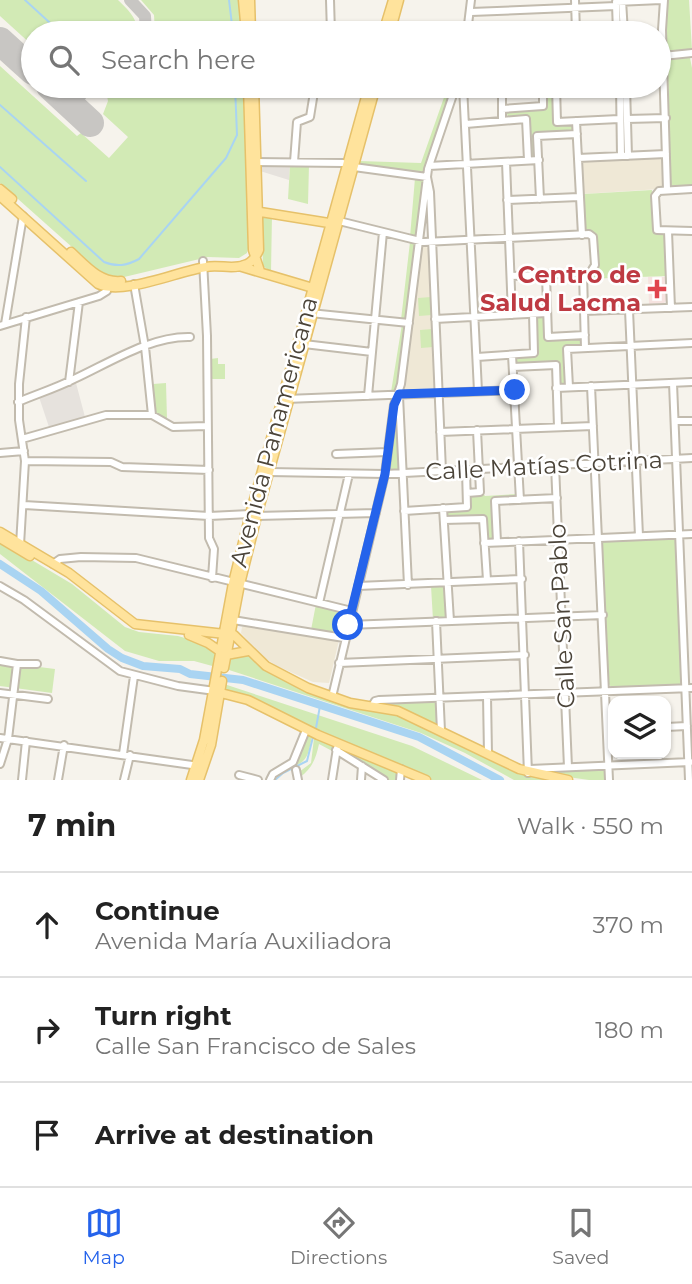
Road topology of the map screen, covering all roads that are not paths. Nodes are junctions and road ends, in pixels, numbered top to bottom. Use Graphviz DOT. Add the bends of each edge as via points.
graph roads {
  1 [pos="243,0"];
  2 [pos="250,0"];
  3 [pos="330,0"];
  4 [pos="393,0"];
  5 [pos="399,0"];
  6 [pos="471,0"];
  7 [pos="662,0"];
  8 [pos="618,2"];
  9 [pos="575,4"];
  10 [pos="471,12"];
  11 [pos="245,21"];
  12 [pos="251,21"];
  13 [pos="331,21"];
  14 [pos="387,21"];
  15 [pos="393,21"];
  16 [pos="469,21"];
  17 [pos="617,21"];
  18 [pos="622,21"];
  19 [pos="662,21"];
  20 [pos="692,53"];
  21 [pos="671,55"];
  22 [pos="249,98"];
  23 [pos="254,98"];
  24 [pos="313,98"];
  25 [pos="366,98"];
  26 [pos="372,98"];
  27 [pos="452,98"];
  28 [pos="464,98"];
  29 [pos="502,98"];
  30 [pos="543,98"];
  31 [pos="556,98"];
  32 [pos="621,98"];
  33 [pos="625,98"];
  34 [pos="664,98"];
  35 [pos="502,109"];
  36 [pos="666,118"];
  37 [pos="623,119"];
  38 [pos="502,120"];
  39 [pos="576,121"];
  40 [pos="466,124"];
  41 [pos="577,134"];
  42 [pos="666,154"];
  43 [pos="624,156"];
  44 [pos="578,158"];
  45 [pos="528,160"];
  46 [pos="539,160"];
  47 [pos="254,162"];
  48 [pos="294,162"];
  49 [pos="506,162"];
  50 [pos="468,164"];
  51 [pos="351,166"];
  52 [pos="429,166"];
  53 [pos="427,177"];
  54 [pos="0,188"];
  55 [pos="692,189"];
  56 [pos="667,190"];
  57 [pos="0,196"];
  58 [pos="579,197"];
  59 [pos="540,199"];
  60 [pos="507,200"];
  61 [pos="255,211"];
  62 [pos="23,216"];
  63 [pos="335,223"];
  64 [pos="668,231"];
  65 [pos="692,231"];
  66 [pos="383,232"];
  67 [pos="582,234"];
  68 [pos="509,238"];
  69 [pos="419,241"];
  70 [pos="472,241"];
  71 [pos="432,242"];
  72 [pos="254,254"];
  73 [pos="204,264"];
  74 [pos="240,267"];
  75 [pos="260,271"];
  76 [pos="583,274"];
  77 [pos="546,275"];
  78 [pos="511,276"];
  79 [pos="134,284"];
  80 [pos="109,285"];
  81 [pos="313,288"];
  82 [pos="79,302"];
  83 [pos="692,307"];
  84 [pos="671,308"];
  85 [pos="629,310"];
  86 [pos="584,311"];
  87 [pos="309,313"];
  88 [pos="547,313"];
  89 [pos="533,314"];
  90 [pos="512,315"];
  91 [pos="26,317"];
  92 [pos="475,318"];
  93 [pos="435,319"];
  94 [pos="375,320"];
  95 [pos="409,323"];
  96 [pos="3,325"];
  97 [pos="585,335"];
  98 [pos="190,337"];
  99 [pos="692,343"];
  100 [pos="304,344"];
  101 [pos="631,345"];
  102 [pos="145,347"];
  103 [pos="585,348"];
  104 [pos="372,352"];
  105 [pos="512,355"];
  106 [pos="477,357"];
  107 [pos="513,367"];
  108 [pos="69,382"];
  109 [pos="692,382"];
  110 [pos="673,383"];
  111 [pos="632,385"];
  112 [pos="591,386"];
  113 [pos="569,387"];
  114 [pos="556,388"];
  115 [pos="515,390"];
  116 [pos="478,391"];
  117 [pos="439,393"];
  118 [pos="399,394"];
  119 [pos="368,396"];
  120 [pos="286,399"];
  121 [pos="18,401"];
  122 [pos="152,415"];
  123 [pos="675,421"];
  124 [pos="692,421"];
  125 [pos="207,426"];
  126 [pos="593,426"];
  127 [pos="558,427"];
  128 [pos="517,429"];
  129 [pos="477,430"];
  130 [pos="440,432"];
  131 [pos="22,439"];
  132 [pos="24,451"];
  133 [pos="387,452"];
  134 [pos="0,453"];
  135 [pos="336,454"];
  136 [pos="692,458"];
  137 [pos="676,459"];
  138 [pos="25,461"];
  139 [pos="635,461"];
  140 [pos="594,463"];
  141 [pos="555,465"];
  142 [pos="520,467"];
  143 [pos="479,469"];
  144 [pos="209,470"];
  145 [pos="466,470"];
  146 [pos="442,471"];
  147 [pos="269,472"];
  148 [pos="402,473"];
  149 [pos="349,474"];
  150 [pos="385,474"];
  151 [pos="467,494"];
  152 [pos="557,498"];
  153 [pos="520,500"];
  154 [pos="24,505"];
  155 [pos="443,508"];
  156 [pos="404,511"];
  157 [pos="376,513"];
  158 [pos="341,514"];
  159 [pos="254,515"];
  160 [pos="209,516"];
  161 [pos="444,520"];
  162 [pos="0,532"];
  163 [pos="679,534"];
  164 [pos="692,534"];
  165 [pos="639,536"];
  166 [pos="0,538"];
  167 [pos="598,538"];
  168 [pos="559,540"];
  169 [pos="519,541"];
  170 [pos="484,542"];
  171 [pos="497,542"];
  172 [pos="19,546"];
  173 [pos="53,564"];
  174 [pos="212,578"];
  175 [pos="522,579"];
  176 [pos="486,580"];
  177 [pos="448,583"];
  178 [pos="237,584"];
  179 [pos="408,585"];
  180 [pos="0,586"];
  181 [pos="358,586"];
  182 [pos="319,603"];
  183 [pos="352,611"];
  184 [pos="683,614"];
  185 [pos="692,614"];
  186 [pos="603,615"];
  187 [pos="563,617"];
  188 [pos="524,618"];
  189 [pos="233,620"];
  190 [pos="436,621"];
  191 [pos="450,621"];
  192 [pos="348,625"];
  193 [pos="189,635"];
  194 [pos="227,636"];
  195 [pos="344,638"];
  196 [pos="247,649"];
  197 [pos="224,653"];
  198 [pos="525,655"];
  199 [pos="438,659"];
  200 [pos="0,661"];
  201 [pos="340,663"];
  202 [pos="17,664"];
  203 [pos="37,664"];
  204 [pos="134,676"];
  205 [pos="218,687"];
  206 [pos="689,688"];
  207 [pos="606,691"];
  208 [pos="0,693"];
  209 [pos="566,693"];
  210 [pos="13,694"];
  211 [pos="526,694"];
  212 [pos="487,696"];
  213 [pos="332,697"];
  214 [pos="440,698"];
  215 [pos="48,699"];
  216 [pos="372,706"];
  217 [pos="608,710"];
  218 [pos="687,726"];
  219 [pos="671,727"];
  220 [pos="306,730"];
  221 [pos="442,731"];
  222 [pos="4,738"];
  223 [pos="26,741"];
  224 [pos="64,746"];
  225 [pos="337,746"];
  226 [pos="126,754"];
  227 [pos="488,754"];
  228 [pos="608,759"];
  229 [pos="690,762"];
  230 [pos="0,764"];
  231 [pos="201,766"];
  232 [pos="362,766"];
  233 [pos="608,766"];
  234 [pos="568,767"];
  235 [pos="401,769"];
  236 [pos="296,770"];
  237 [pos="529,771"];
  238 [pos="239,775"];
  239 [pos="22,780"];
  240 [pos="58,780"];
  241 [pos="124,780"];
  242 [pos="191,780"];
  243 [pos="199,780"];
  244 [pos="258,780"];
  245 [pos="270,780"];
  246 [pos="298,780"];
  247 [pos="332,780"];
  248 [pos="361,780"];
  249 [pos="384,780"];
  250 [pos="400,780"];
  251 [pos="426,780"];
  252 [pos="568,780"];
  253 [pos="609,780"];
  254 [pos="689,780"];
  1 -- 11 [label="main road"];
  2 -- 12 [label="main road"];
  3 -- 13 [label="street"];
  4 -- 14 [label="main road"];
  5 -- 15 [label="main road"];
  6 -- 10 [label="street"];
  7 -- 8 [label="street"];
  7 -- 19 [label="street"];
  8 -- 9 [label="street"];
  8 -- 17 [label="street"];
  8 -- 18 [label="street"];
  9 -- 10 [label="street"];
  10 -- 16 [label="street"];
  20 -- 21 [label="street"];
  22 -- 47 [label="main road"];
  23 -- 47 [label="main road"];
  24 -- 48 [label="street" via="310,117 297,122"];
  25 -- 51 [label="main road, Avenida Panamericana"];
  26 -- 51 [label="main road, Avenida Panamericana"];
  27 -- 52 [label="street"];
  28 -- 40 [label="street"];
  29 -- 35 [label="street"];
  30 -- 35 [label="street" via="543,106"];
  31 -- 39 [label="street" via="557,122"];
  32 -- 37 [label="street"];
  33 -- 37 [label="street"];
  34 -- 36 [label="street"];
  35 -- 38 [label="street"];
  36 -- 37 [label="street"];
  36 -- 42 [label="street"];
  37 -- 39 [label="street"];
  37 -- 43 [label="street"];
  38 -- 40 [label="street"];
  38 -- 45 [label="street" via="526,119"];
  39 -- 41 [label="street"];
  40 -- 50 [label="street"];
  41 -- 44 [label="street"];
  41 -- 46 [label="street" via="537,136"];
  42 -- 43 [label="street"];
  42 -- 56 [label="street"];
  43 -- 44 [label="street"];
  44 -- 58 [label="street"];
  45 -- 46 [label="street"];
  45 -- 49 [label="street"];
  46 -- 59 [label="street"];
  47 -- 48 [label="street"];
  47 -- 61 [label="main road"];
  48 -- 51 [label="street"];
  49 -- 50 [label="street"];
  49 -- 60 [label="street"];
  50 -- 52 [label="street"];
  50 -- 70 [label="street"];
  51 -- 53 [label="street"];
  51 -- 63 [label="main road, Avenida Panamericana"];
  52 -- 53 [label="street"];
  53 -- 69 [label="street"];
  53 -- 71 [label="street"];
  54 -- 80 [label="main road"];
  55 -- 56 [label="street"];
  56 -- 64 [label="street" via="656,192 656,228"];
  57 -- 62 [label="main road"];
  58 -- 59 [label="street"];
  58 -- 67 [label="street"];
  59 -- 60 [label="street"];
  60 -- 68 [label="street"];
  61 -- 63 [label="main road"];
  61 -- 72 [label="main road"];
  62 -- 80 [label="main road" via="98,284"];
  62 -- 96 [label="street"];
  63 -- 66 [label="street"];
  63 -- 81 [label="main road, Avenida Panamericana"];
  63 -- 87 [label="main road, Avenida Panamericana"];
  64 -- 65 [label="street"];
  64 -- 84 [label="street"];
  66 -- 69 [label="street"];
  66 -- 94 [label="street"];
  67 -- 68 [label="street"];
  67 -- 76 [label="street" via="594,240 596,265"];
  68 -- 70 [label="street"];
  68 -- 78 [label="street"];
  69 -- 71 [label="street"];
  69 -- 95 [label="street"];
  70 -- 71 [label="street"];
  70 -- 92 [label="street"];
  71 -- 93 [label="street"];
  72 -- 73 [label="main road" via="241,261"];
  72 -- 74 [label="main road"];
  72 -- 75 [label="main road"];
  73 -- 74 [label="main road"];
  73 -- 79 [label="main road"];
  73 -- 80 [label="main road"];
  73 -- 125 [label="street"];
  74 -- 75 [label="main road"];
  75 -- 81 [label="main road"];
  76 -- 77 [label="street"];
  76 -- 86 [label="street"];
  77 -- 78 [label="street"];
  77 -- 88 [label="street"];
  78 -- 90 [label="street"];
  79 -- 80 [label="main road"];
  79 -- 102 [label="street"];
  80 -- 82 [label="street" via="99,296"];
  81 -- 87 [label="main road, Avenida Panamericana"];
  82 -- 91 [label="street"];
  82 -- 108 [label="street"];
  83 -- 84 [label="street"];
  84 -- 85 [label="street"];
  85 -- 86 [label="street"];
  85 -- 101 [label="street"];
  86 -- 97 [label="street"];
  87 -- 94 [label="street"];
  87 -- 100 [label="main road, Avenida Panamericana"];
  87 -- 120 [label="main road, Avenida Panamericana"];
  88 -- 89 [label="street"];
  88 -- 97 [label="street" via="548,337"];
  89 -- 90 [label="street"];
  89 -- 105 [label="street" via="534,353"];
  90 -- 92 [label="street"];
  91 -- 96 [label="street"];
  91 -- 121 [label="street"];
  92 -- 93 [label="street"];
  92 -- 106 [label="street"];
  93 -- 117 [label="street"];
  94 -- 95 [label="street"];
  94 -- 104 [label="street"];
  95 -- 118 [label="street"];
  97 -- 103 [label="street"];
  98 -- 102 [label="street" via="168,338"];
  99 -- 101 [label="street"];
  100 -- 104 [label="street"];
  100 -- 120 [label="main road, Avenida Panamericana"];
  101 -- 103 [label="street"];
  101 -- 111 [label="street"];
  102 -- 108 [label="street"];
  102 -- 122 [label="street"];
  103 -- 113 [label="street" via="567,349"];
  104 -- 119 [label="street"];
  105 -- 106 [label="street"];
  105 -- 107 [label="street"];
  106 -- 116 [label="street"];
  107 -- 114 [label="street" via="556,365"];
  107 -- 115 [label="street"];
  108 -- 121 [label="street"];
  109 -- 110 [label="street"];
  110 -- 111 [label="street"];
  110 -- 123 [label="street"];
  111 -- 112 [label="street"];
  111 -- 139 [label="street"];
  112 -- 113 [label="street"];
  112 -- 126 [label="street"];
  113 -- 114 [label="street"];
  114 -- 127 [label="street"];
  115 -- 116 [label="street"];
  115 -- 128 [label="street"];
  116 -- 117 [label="street"];
  117 -- 118 [label="street"];
  117 -- 130 [label="street"];
  118 -- 119 [label="street"];
  118 -- 133 [label="street"];
  118 -- 148 [label="street"];
  119 -- 120 [label="street"];
  120 -- 147 [label="main road, Avenida Panamericana"];
  120 -- 159 [label="main road, Avenida Panamericana"];
  121 -- 131 [label="street"];
  122 -- 125 [label="street" via="173,427"];
  122 -- 131 [label="street" via="100,416"];
  123 -- 124 [label="street"];
  123 -- 137 [label="street"];
  125 -- 144 [label="street"];
  126 -- 127 [label="street"];
  126 -- 140 [label="street"];
  127 -- 128 [label="street"];
  128 -- 129 [label="street"];
  128 -- 142 [label="street"];
  129 -- 130 [label="street"];
  129 -- 143 [label="street"];
  130 -- 146 [label="street"];
  131 -- 132 [label="street"];
  132 -- 134 [label="street"];
  132 -- 138 [label="street"];
  133 -- 135 [label="street"];
  133 -- 150 [label="street"];
  136 -- 137 [label="street, Calle Matías Cotrina"];
  137 -- 139 [label="street, Calle Matías Cotrina"];
  137 -- 163 [label="street"];
  138 -- 144 [label="street" via="111,461 122,467"];
  138 -- 154 [label="street"];
  139 -- 140 [label="street, Calle Matías Cotrina"];
  139 -- 165 [label="street"];
  140 -- 141 [label="street, Calle Matías Cotrina"];
  140 -- 167 [label="street"];
  141 -- 142 [label="street, Calle Matías Cotrina"];
  141 -- 152 [label="street, Calle San Pablo"];
  142 -- 143 [label="street, Calle Matías Cotrina"];
  142 -- 153 [label="street"];
  143 -- 145 [label="street, Calle Matías Cotrina"];
  143 -- 151 [label="street" via="480,492"];
  144 -- 160 [label="street"];
  145 -- 146 [label="street, Calle Matías Cotrina"];
  145 -- 151 [label="street"];
  146 -- 148 [label="street, Calle Matías Cotrina"];
  147 -- 149 [label="street, Calle Matías Cotrina"];
  147 -- 159 [label="main road, Avenida Panamericana"];
  148 -- 150 [label="street, Calle Matías Cotrina"];
  148 -- 156 [label="street"];
  149 -- 150 [label="street, Calle Matías Cotrina"];
  149 -- 158 [label="street"];
  150 -- 157 [label="street"];
  151 -- 155 [label="street" via="467,507"];
  152 -- 153 [label="street"];
  152 -- 168 [label="street, Calle San Pablo"];
  153 -- 171 [label="street" via="495,501"];
  154 -- 160 [label="street"];
  154 -- 172 [label="street"];
  155 -- 156 [label="street"];
  155 -- 161 [label="street"];
  156 -- 179 [label="street"];
  157 -- 158 [label="street"];
  157 -- 181 [label="street"];
  158 -- 159 [label="street"];
  158 -- 182 [label="street"];
  159 -- 160 [label="street"];
  159 -- 178 [label="main road, Avenida Panamericana"];
  160 -- 174 [label="street"];
  161 -- 170 [label="street" via="483,519"];
  161 -- 177 [label="street"];
  162 -- 172 [label="main road"];
  163 -- 164 [label="street"];
  163 -- 165 [label="street"];
  163 -- 184 [label="street"];
  165 -- 167 [label="street"];
  166 -- 172 [label="main road"];
  167 -- 168 [label="street"];
  167 -- 186 [label="street"];
  168 -- 169 [label="street"];
  168 -- 187 [label="street, Calle San Pablo"];
  169 -- 171 [label="street"];
  169 -- 175 [label="street"];
  170 -- 171 [label="street"];
  170 -- 176 [label="street"];
  172 -- 173 [label="main road"];
  172 -- 193 [label="main road" via="132,628"];
  173 -- 174 [label="street" via="81,557 136,558"];
  173 -- 194 [label="main road" via="135,624"];
  174 -- 178 [label="street"];
  175 -- 176 [label="street"];
  175 -- 188 [label="street"];
  176 -- 177 [label="street"];
  177 -- 179 [label="street"];
  177 -- 191 [label="street"];
  178 -- 182 [label="street"];
  178 -- 189 [label="main road, Avenida Panamericana"];
  178 -- 194 [label="main road, Avenida Panamericana"];
  179 -- 181 [label="street"];
  180 -- 204 [label="street" via="104,661"];
  181 -- 183 [label="street"];
  182 -- 183 [label="street"];
  183 -- 192 [label="street"];
  184 -- 185 [label="street"];
  184 -- 206 [label="street"];
  186 -- 187 [label="street"];
  186 -- 207 [label="street"];
  187 -- 188 [label="street"];
  187 -- 209 [label="street, Calle San Pablo"];
  188 -- 191 [label="street"];
  188 -- 198 [label="street"];
  189 -- 194 [label="main road, Avenida Panamericana"];
  189 -- 195 [label="street"];
  190 -- 191 [label="street"];
  190 -- 192 [label="street"];
  190 -- 199 [label="street"];
  192 -- 195 [label="street"];
  193 -- 194 [label="main road"];
  193 -- 197 [label="main road"];
  194 -- 196 [label="main road"];
  194 -- 197 [label="main road, Avenida Panamericana"];
  195 -- 201 [label="street"];
  196 -- 197 [label="main road"];
  196 -- 213 [label="main road" via="275,672"];
  197 -- 205 [label="main road, Avenida Panamericana"];
  198 -- 199 [label="street"];
  198 -- 211 [label="street"];
  199 -- 201 [label="street"];
  199 -- 214 [label="street"];
  200 -- 202 [label="street"];
  201 -- 213 [label="street"];
  202 -- 203 [label="street"];
  202 -- 210 [label="street"];
  204 -- 205 [label="street" via="178,686"];
  204 -- 226 [label="street"];
  205 -- 220 [label="main road"];
  205 -- 231 [label="main road, Avenida Panamericana"];
  206 -- 207 [label="street"];
  206 -- 218 [label="street"];
  207 -- 209 [label="street"];
  207 -- 217 [label="street"];
  208 -- 210 [label="street"];
  209 -- 211 [label="street"];
  209 -- 234 [label="street, Calle San Pablo"];
  210 -- 215 [label="street"];
  210 -- 222 [label="street"];
  211 -- 212 [label="street"];
  211 -- 237 [label="street"];
  212 -- 214 [label="street"];
  212 -- 227 [label="street"];
  213 -- 216 [label="main road"];
  214 -- 216 [label="street" via="379,700"];
  214 -- 221 [label="street"];
  216 -- 221 [label="main road" via="398,711"];
  218 -- 219 [label="street"];
  218 -- 229 [label="street"];
  220 -- 225 [label="main road"];
  220 -- 245 [label="street" via="293,762"];
  221 -- 227 [label="main road"];
  222 -- 223 [label="street"];
  222 -- 230 [label="street"];
  223 -- 224 [label="street"];
  223 -- 239 [label="street"];
  224 -- 226 [label="street"];
  224 -- 240 [label="street"];
  225 -- 232 [label="street"];
  225 -- 235 [label="main road"];
  225 -- 247 [label="street"];
  226 -- 231 [label="street"];
  226 -- 241 [label="street"];
  227 -- 237 [label="main road"];
  228 -- 233 [label="street"];
  229 -- 233 [label="street"];
  229 -- 254 [label="street"];
  231 -- 242 [label="main road, Avenida Panamericana"];
  231 -- 243 [label="main road, Avenida Panamericana"];
  232 -- 248 [label="street"];
  232 -- 249 [label="street"];
  233 -- 234 [label="street"];
  233 -- 253 [label="street"];
  234 -- 237 [label="street"];
  235 -- 250 [label="street"];
  235 -- 251 [label="main road"];
  236 -- 246 [label="street"];
  237 -- 252 [label="main road"];
  238 -- 244 [label="street"];
}
